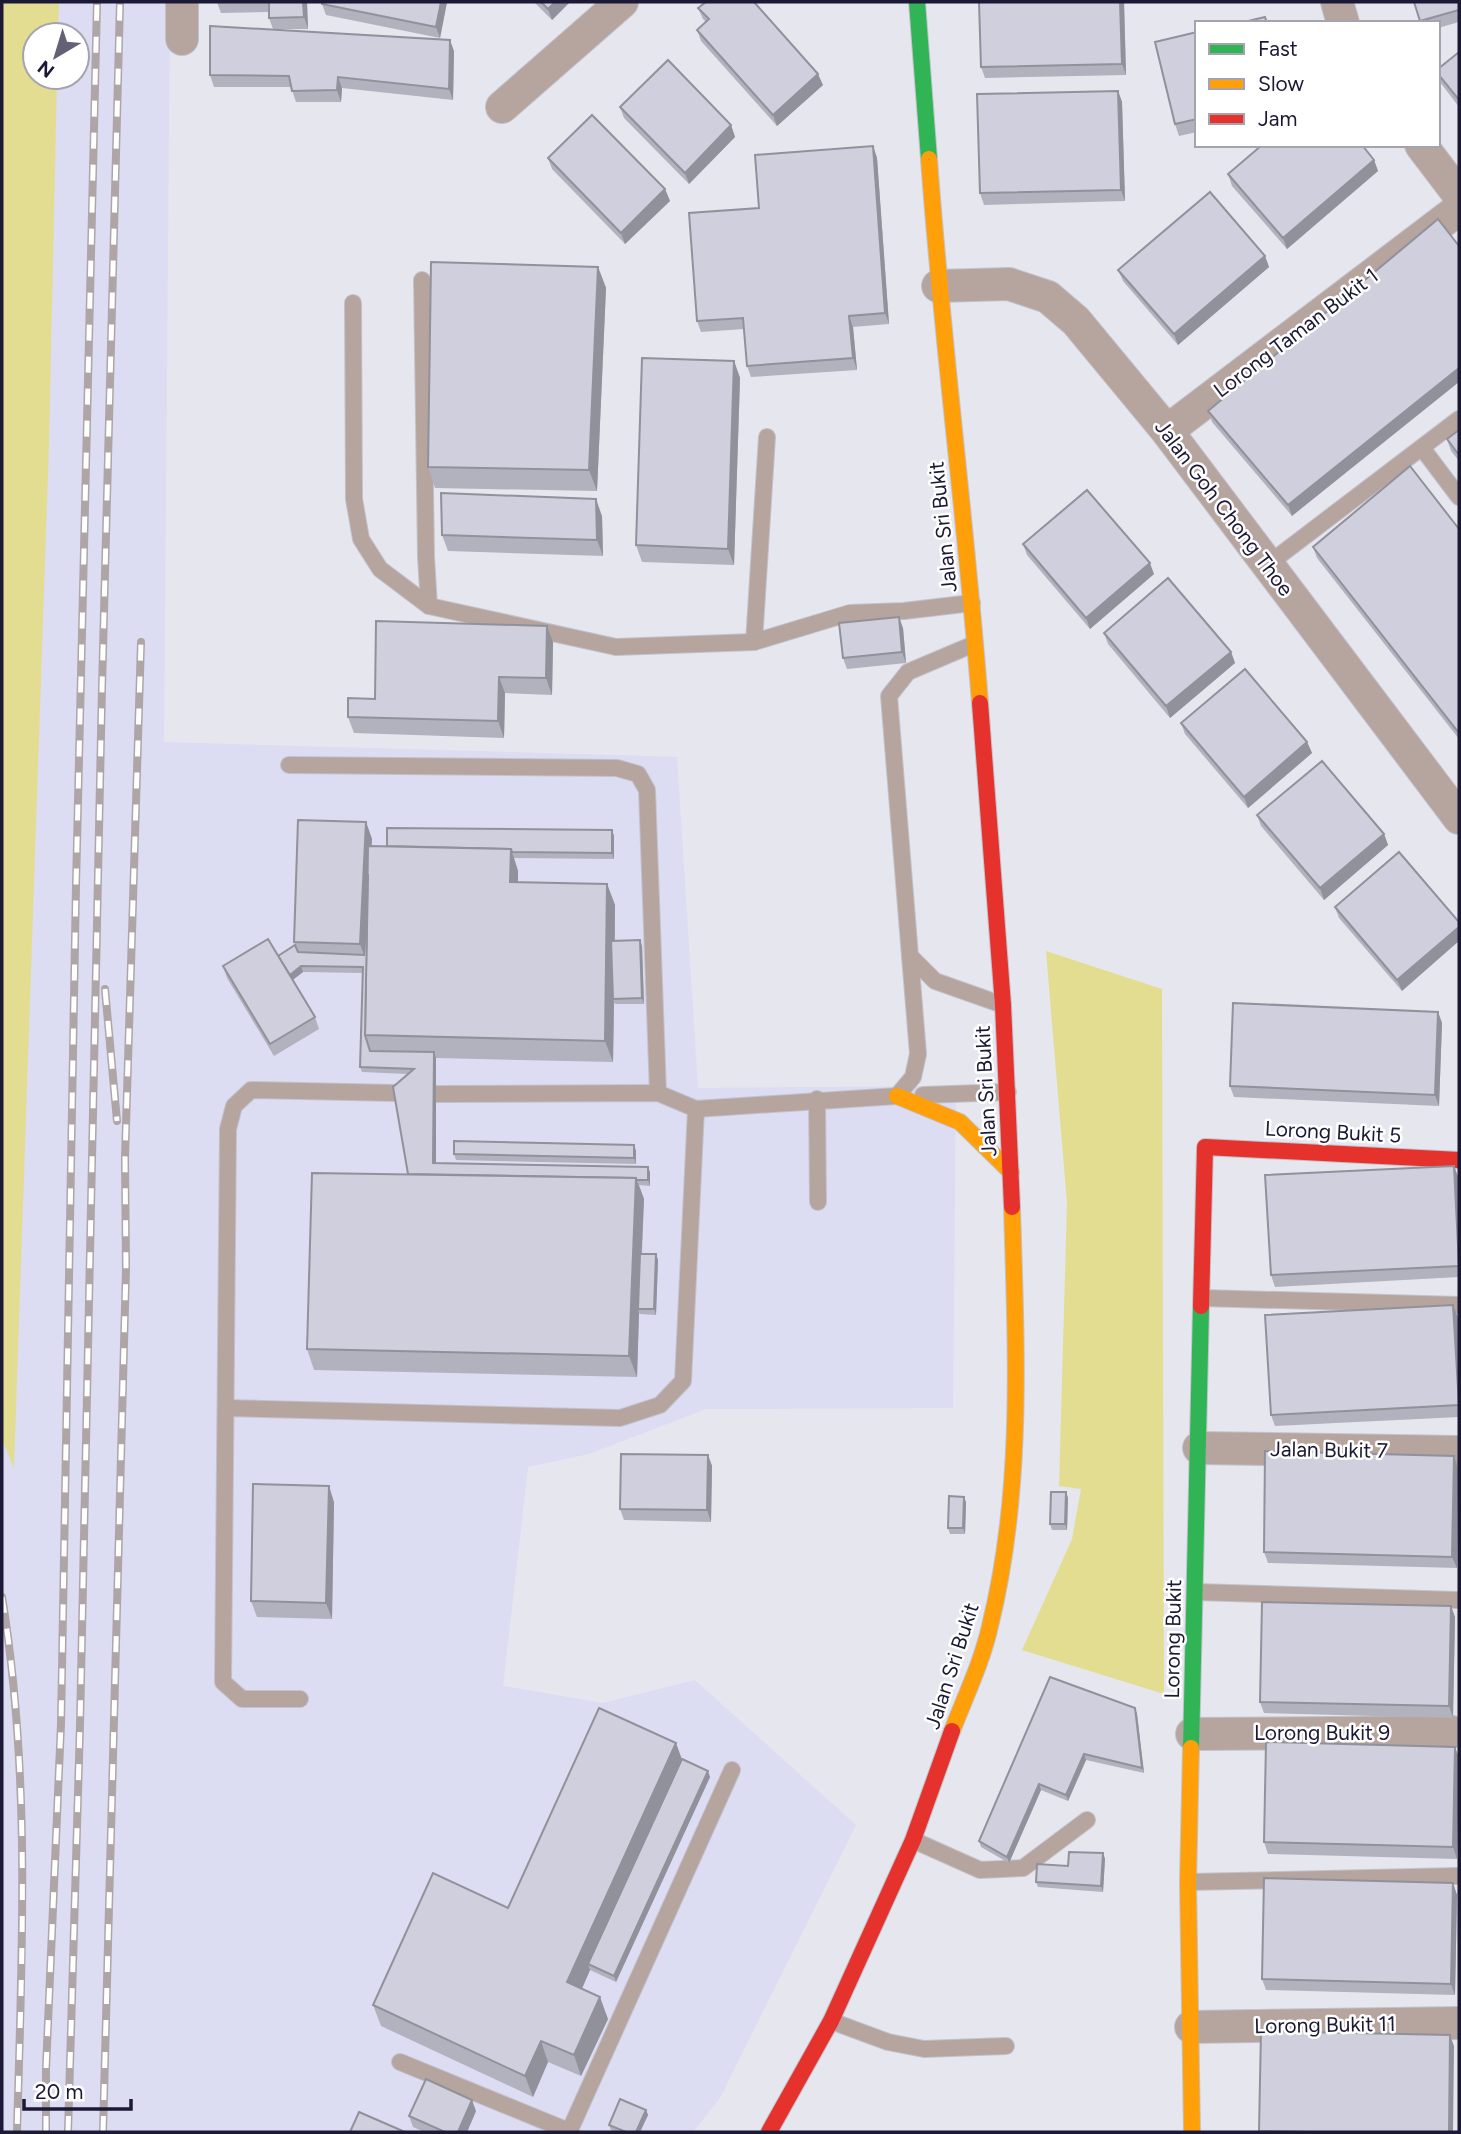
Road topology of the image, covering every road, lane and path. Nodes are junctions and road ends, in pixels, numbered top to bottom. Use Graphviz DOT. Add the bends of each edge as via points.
graph roads {
  1 [pos="182,2"];
  2 [pos="622,2"];
  3 [pos="917,2"];
  4 [pos="1337,2"];
  5 [pos="1342,21"];
  6 [pos="182,39"];
  7 [pos="502,107"];
  8 [pos="1423,147"];
  9 [pos="1459,195"];
  10 [pos="1459,209"];
  11 [pos="422,280"];
  12 [pos="938,286"];
  13 [pos="353,303"];
  14 [pos="1459,419"];
  15 [pos="1167,431"];
  16 [pos="767,437"];
  17 [pos="1422,448"];
  18 [pos="1459,498"];
  19 [pos="1267,565"];
  20 [pos="972,603"];
  21 [pos="429,606"];
  22 [pos="754,642"];
  23 [pos="975,644"];
  24 [pos="289,765"];
  25 [pos="1459,818"];
  26 [pos="910,956"];
  27 [pos="1003,1005"];
  28 [pos="1008,1092"];
  29 [pos="395,1093"];
  30 [pos="658,1093"];
  31 [pos="437,1094"];
  32 [pos="897,1096"];
  33 [pos="817,1099"];
  34 [pos="696,1109"];
  35 [pos="1205,1147"];
  36 [pos="1459,1160"];
  37 [pos="1012,1172"];
  38 [pos="818,1202"];
  39 [pos="1202,1298"];
  40 [pos="1459,1305"];
  41 [pos="226,1408"];
  42 [pos="1199,1448"];
  43 [pos="1459,1452"];
  44 [pos="1195,1592"];
  45 [pos="1456,1600"];
  46 [pos="300,1699"];
  47 [pos="1452,1732"];
  48 [pos="1192,1734"];
  49 [pos="732,1770"];
  50 [pos="1087,1820"];
  51 [pos="913,1840"];
  52 [pos="1458,1876"];
  53 [pos="1188,1882"];
  54 [pos="831,2021"];
  55 [pos="1459,2023"];
  56 [pos="1191,2027"];
  57 [pos="1006,2046"];
  58 [pos="400,2063"];
  59 [pos="570,2132"];
  60 [pos="769,2132"];
  61 [pos="1192,2132"];
  1 -- 6 [label="street"];
  2 -- 7 [label="street"];
  3 -- 12 [label="street, Jalan Sri Bukit"];
  4 -- 5 [label="street"];
  8 -- 9 [label="street"];
  10 -- 15 [label="street, Lorong Taman Bukit 1"];
  11 -- 21 [label="lane"];
  12 -- 15 [label="street, Jalan Goh Chong Thoe" via="1009,284 1048,297 1076,321"];
  12 -- 20 [label="street, Jalan Sri Bukit"];
  13 -- 21 [label="lane" via="354,499 361,539 380,569"];
  14 -- 17 [label="lane"];
  15 -- 19 [label="street, Jalan Goh Chong Thoe"];
  16 -- 22 [label="lane"];
  17 -- 18 [label="lane"];
  17 -- 19 [label="lane"];
  19 -- 25 [label="street, Jalan Goh Chong Thoe"];
  20 -- 22 [label="lane" via="850,613"];
  20 -- 23 [label="street, Jalan Sri Bukit"];
  21 -- 22 [label="lane" via="616,646"];
  23 -- 26 [label="lane" via="908,672 889,696"];
  23 -- 27 [label="street, Jalan Sri Bukit"];
  24 -- 30 [label="lane" via="617,768 638,774 647,790"];
  26 -- 27 [label="lane" via="935,981"];
  26 -- 32 [label="lane" via="918,1054 913,1077"];
  27 -- 28 [label="street, Jalan Sri Bukit"];
  28 -- 32 [label="lane"];
  28 -- 37 [label="street, Jalan Sri Bukit"];
  29 -- 41 [label="lane" via="251,1090 234,1106 228,1129"];
  30 -- 31 [label="lane"];
  30 -- 34 [label="lane"];
  32 -- 33 [label="lane"];
  32 -- 37 [label="street" via="960,1122"];
  33 -- 34 [label="lane"];
  33 -- 38 [label="lane"];
  34 -- 41 [label="lane" via="683,1381 660,1405 620,1418"];
  35 -- 36 [label="street, Lorong Bukit 5"];
  35 -- 39 [label="street, Lorong Bukit"];
  37 -- 51 [label="street, Jalan Sri Bukit" via="1015,1451 1002,1567 990,1628"];
  39 -- 40 [label="lane"];
  39 -- 42 [label="street, Lorong Bukit"];
  41 -- 46 [label="lane" via="223,1682 242,1699"];
  42 -- 43 [label="street, Jalan Bukit 7"];
  42 -- 44 [label="street, Lorong Bukit"];
  44 -- 45 [label="lane"];
  44 -- 48 [label="street, Lorong Bukit"];
  47 -- 48 [label="street, Lorong Bukit 9"];
  48 -- 53 [label="street, Lorong Bukit"];
  49 -- 59 [label="lane"];
  50 -- 51 [label="lane" via="1023,1868 980,1870"];
  51 -- 54 [label="street, Jalan Sri Bukit"];
  52 -- 53 [label="lane"];
  53 -- 56 [label="street, Lorong Bukit"];
  54 -- 57 [label="lane" via="888,2042 924,2049"];
  54 -- 60 [label="street, Jalan Sri Bukit"];
  55 -- 56 [label="street, Lorong Bukit 11"];
  56 -- 61 [label="street, Lorong Bukit"];
  58 -- 59 [label="lane"];
}
